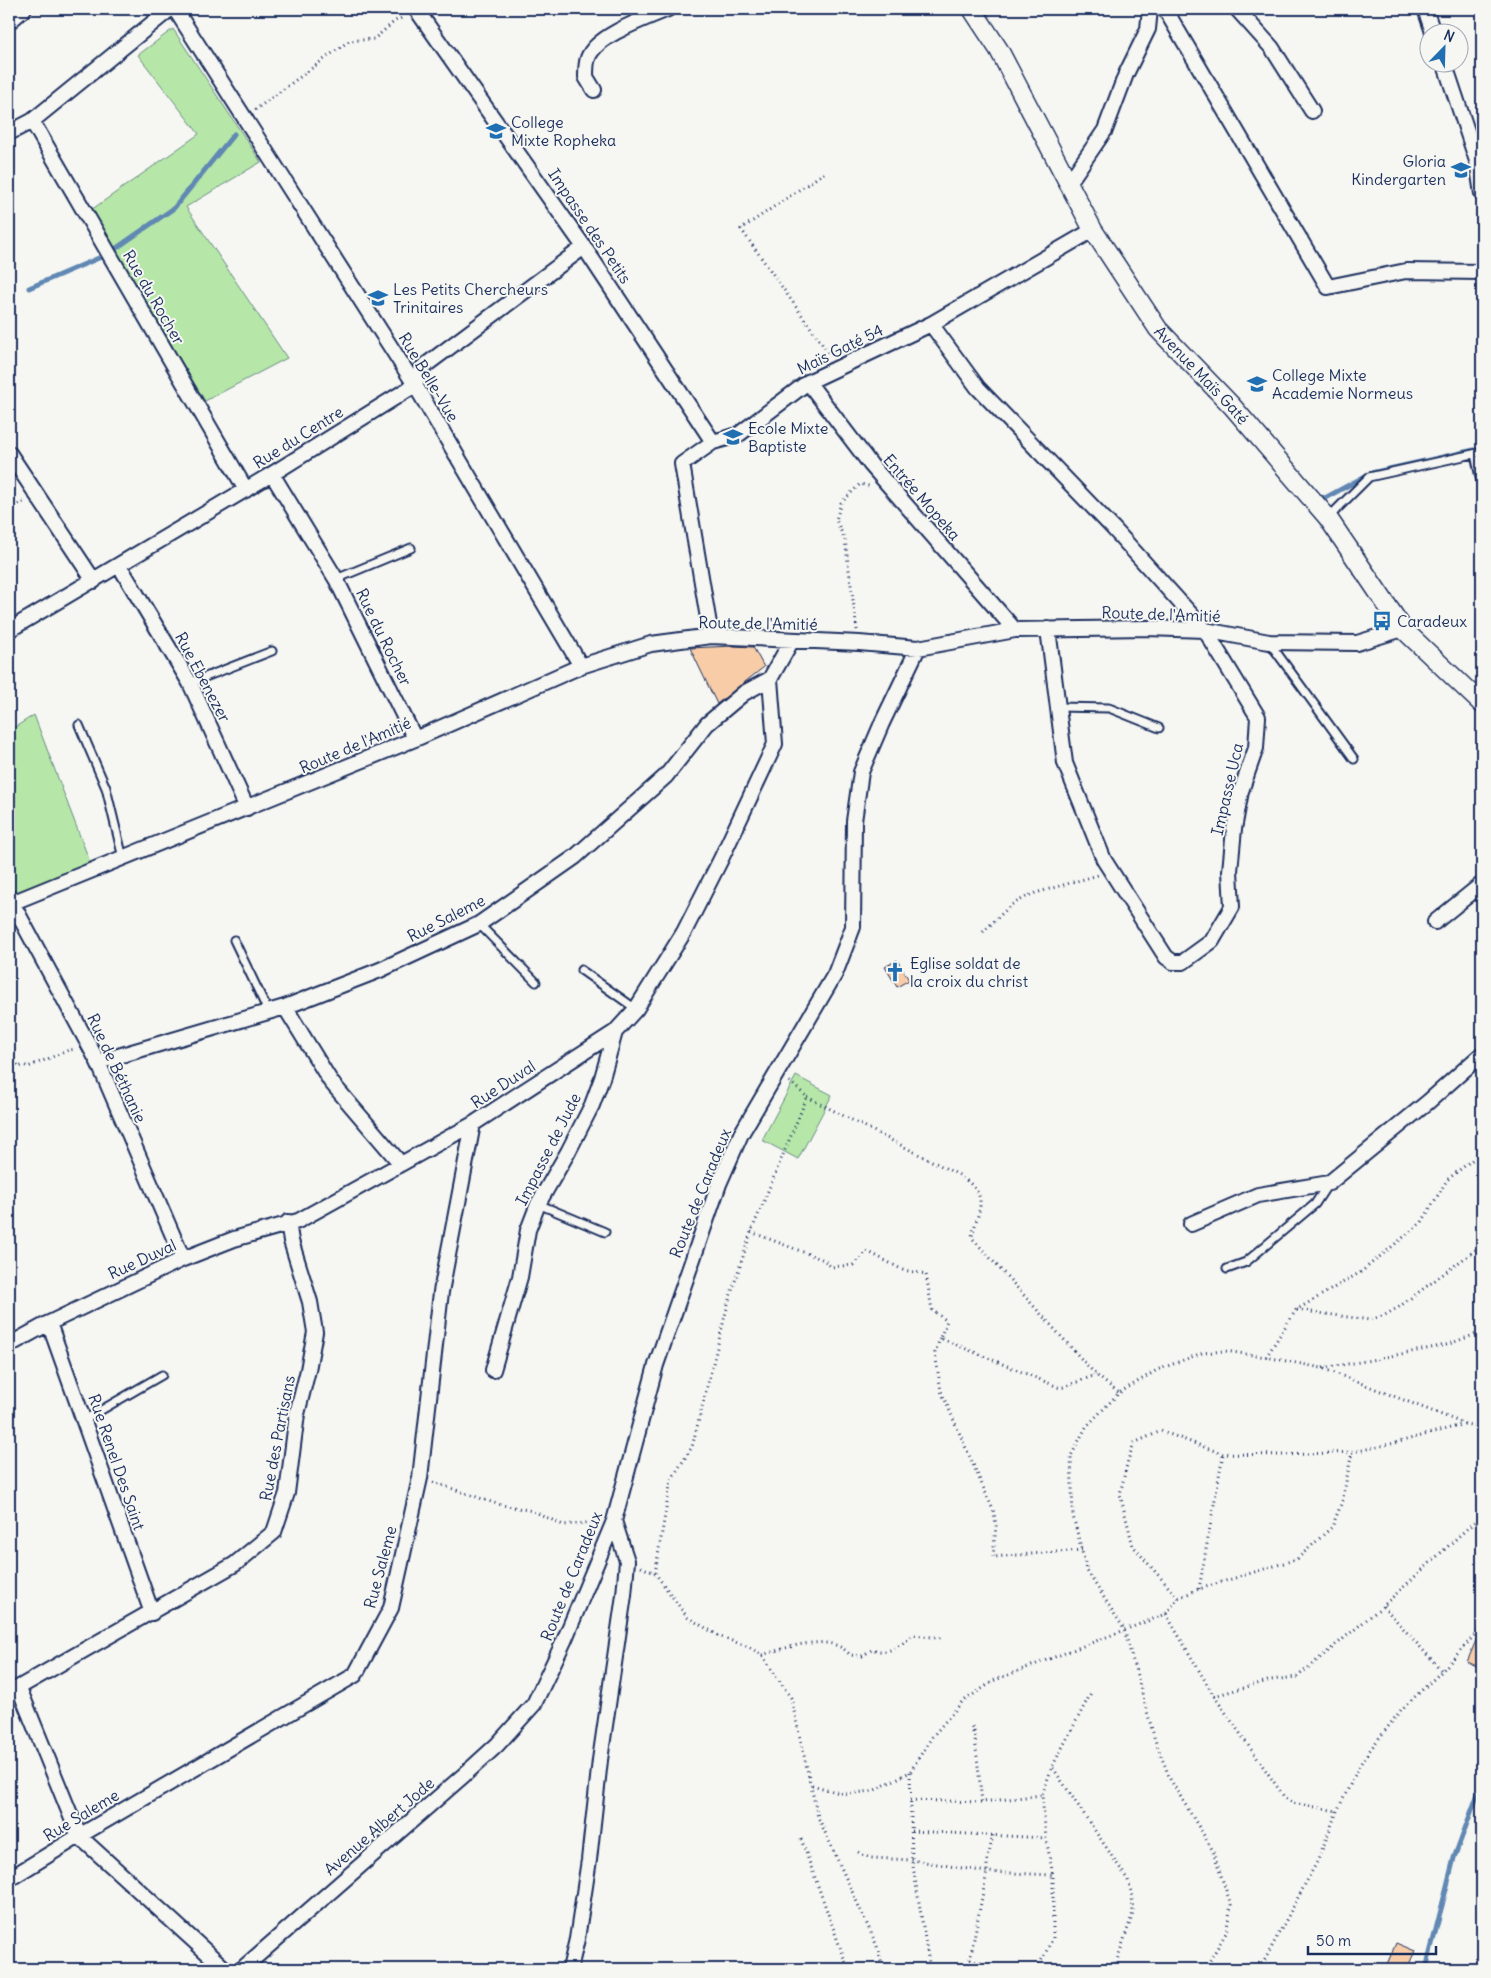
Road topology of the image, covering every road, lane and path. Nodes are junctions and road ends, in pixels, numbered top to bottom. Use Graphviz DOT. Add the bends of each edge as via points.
graph roads {
  1 [pos="24,9"];
  2 [pos="170,9"];
  3 [pos="175,9"];
  4 [pos="668,9"];
  5 [pos="972,9"];
  6 [pos="1150,9"];
  7 [pos="1166,9"];
  8 [pos="1237,9"];
  9 [pos="1425,9"];
  10 [pos="417,10"];
  11 [pos="9,22"];
  12 [pos="1430,22"];
  13 [pos="1447,72"];
  14 [pos="594,90"];
  15 [pos="1312,111"];
  16 [pos="245,118"];
  17 [pos="32,122"];
  18 [pos="9,133"];
  19 [pos="824,173"];
  20 [pos="1068,184"];
  21 [pos="1482,194"];
  22 [pos="1093,230"];
  23 [pos="584,247"];
  24 [pos="1482,272"];
  25 [pos="931,324"];
  26 [pos="839,368"];
  27 [pos="808,382"];
  28 [pos="415,385"];
  29 [pos="713,442"];
  30 [pos="9,453"];
  31 [pos="1479,453"];
  32 [pos="272,474"];
  33 [pos="1482,487"];
  34 [pos="246,490"];
  35 [pos="894,491"];
  36 [pos="1328,518"];
  37 [pos="411,548"];
  38 [pos="120,565"];
  39 [pos="336,579"];
  40 [pos="94,581"];
  41 [pos="1048,629"];
  42 [pos="1403,629"];
  43 [pos="9,630"];
  44 [pos="1014,630"];
  45 [pos="1205,630"];
  46 [pos="711,636"];
  47 [pos="792,640"];
  48 [pos="1268,642"];
  49 [pos="859,643"];
  50 [pos="918,648"];
  51 [pos="272,651"];
  52 [pos="581,666"];
  53 [pos="770,679"];
  54 [pos="190,683"];
  55 [pos="1482,704"];
  56 [pos="1057,707"];
  57 [pos="79,725"];
  58 [pos="1159,728"];
  59 [pos="415,739"];
  60 [pos="1354,759"];
  61 [pos="247,808"];
  62 [pos="123,858"];
  63 [pos="1110,871"];
  64 [pos="1482,884"];
  65 [pos="10,901"];
  66 [pos="1435,922"];
  67 [pos="479,924"];
  68 [pos="983,932"];
  69 [pos="234,940"];
  70 [pos="581,970"];
  71 [pos="536,982"];
  72 [pos="285,1007"];
  73 [pos="636,1009"];
  74 [pos="268,1011"];
  75 [pos="615,1032"];
  76 [pos="91,1048"];
  77 [pos="1482,1054"];
  78 [pos="9,1062"];
  79 [pos="98,1062"];
  80 [pos="778,1070"];
  81 [pos="807,1097"];
  82 [pos="473,1124"];
  83 [pos="1482,1152"];
  84 [pos="401,1164"];
  85 [pos="1329,1183"];
  86 [pos="538,1204"];
  87 [pos="288,1222"];
  88 [pos="1191,1224"];
  89 [pos="606,1232"];
  90 [pos="751,1232"];
  91 [pos="1482,1245"];
  92 [pos="183,1259"];
  93 [pos="1227,1269"];
  94 [pos="1296,1310"];
  95 [pos="49,1323"];
  96 [pos="1482,1332"];
  97 [pos="940,1338"];
  98 [pos="10,1340"];
  99 [pos="1266,1356"];
  100 [pos="1322,1368"];
  101 [pos="493,1370"];
  102 [pos="162,1375"];
  103 [pos="1096,1375"];
  104 [pos="1119,1393"];
  105 [pos="84,1420"];
  106 [pos="1466,1424"];
  107 [pos="1482,1427"];
  108 [pos="1352,1452"];
  109 [pos="1222,1454"];
  110 [pos="420,1478"];
  111 [pos="1482,1514"];
  112 [pos="614,1522"];
  113 [pos="1082,1550"];
  114 [pos="626,1561"];
  115 [pos="655,1573"];
  116 [pos="1199,1589"];
  117 [pos="1178,1598"];
  118 [pos="1383,1606"];
  119 [pos="152,1613"];
  120 [pos="1166,1614"];
  121 [pos="1482,1627"];
  122 [pos="1124,1629"];
  123 [pos="943,1638"];
  124 [pos="762,1655"];
  125 [pos="1442,1671"];
  126 [pos="14,1691"];
  127 [pos="1092,1691"];
  128 [pos="1214,1696"];
  129 [pos="534,1704"];
  130 [pos="973,1733"];
  131 [pos="1052,1767"];
  132 [pos="910,1772"];
  133 [pos="812,1785"];
  134 [pos="1042,1795"];
  135 [pos="910,1800"];
  136 [pos="982,1802"];
  137 [pos="1337,1811"];
  138 [pos="911,1832"];
  139 [pos="993,1835"];
  140 [pos="79,1836"];
  141 [pos="1046,1838"];
  142 [pos="801,1840"];
  143 [pos="858,1852"];
  144 [pos="912,1860"];
  145 [pos="987,1872"];
  146 [pos="1053,1875"];
  147 [pos="9,1880"];
  148 [pos="970,1959"];
  149 [pos="1115,1966"];
  150 [pos="225,1969"];
  151 [pos="242,1969"];
  152 [pos="570,1969"];
  153 [pos="848,1969"];
  154 [pos="883,1969"];
  155 [pos="930,1969"];
  156 [pos="970,1969"];
  157 [pos="1002,1969"];
  158 [pos="1037,1969"];
  159 [pos="1205,1969"];
  160 [pos="1260,1969"];
  1 -- 11 [label="street"];
  2 -- 17 [label="street"];
  3 -- 16 [label="street, Rue Belle-Vue"];
  4 -- 14 [label="street" via="616,31 600,42 588,57 586,77"];
  5 -- 20 [label="street, Avenue Maïs Gaté" via="999,50"];
  6 -- 20 [label="street" via="1148,29 1126,74 1105,130"];
  7 -- 24 [label="street" via="1328,287 1406,271"];
  8 -- 15 [label="street" via="1266,40"];
  9 -- 12 [label="street"];
  10 -- 16 [label="path" via="395,21 374,38 349,41"];
  10 -- 23 [label="street, Impasse des Petits"];
  13 -- 21 [label="street" via="1477,161"];
  16 -- 28 [label="street, Rue Belle-Vue"];
  17 -- 18 [label="street"];
  17 -- 34 [label="street, Rue du Rocher"];
  19 -- 26 [label="path" via="741,229"];
  20 -- 22 [label="street, Avenue Maïs Gaté"];
  22 -- 25 [label="street, Maïs Gaté 54"];
  22 -- 36 [label="street, Avenue Maïs Gaté" via="1158,329 1232,406"];
  23 -- 28 [label="street" via="423,366"];
  23 -- 29 [label="street, Impasse des Petits"];
  25 -- 26 [label="street, Maïs Gaté 54"];
  25 -- 45 [label="street" via="978,388 1113,528"];
  26 -- 27 [label="street, Maïs Gaté 54"];
  27 -- 29 [label="street, Maïs Gaté 54" via="738,436"];
  27 -- 35 [label="street, Entrée Mopeka"];
  28 -- 32 [label="street, Rue du Centre"];
  28 -- 52 [label="street, Rue Belle-Vue"];
  29 -- 46 [label="street, Maïs Gaté 54" via="682,464"];
  30 -- 40 [label="street"];
  31 -- 33 [label="lane"];
  31 -- 36 [label="lane" via="1369,476"];
  32 -- 34 [label="street, Rue du Centre"];
  32 -- 39 [label="street, Rue du Rocher"];
  34 -- 38 [label="street, Rue du Centre"];
  35 -- 44 [label="street, Entrée Mopeka"];
  35 -- 49 [label="path" via="860,484 841,503 836,520 845,540"];
  36 -- 42 [label="street, Avenue Maïs Gaté"];
  37 -- 39 [label="lane"];
  38 -- 40 [label="street, Rue du Centre"];
  38 -- 54 [label="street, Rue Ebenezer"];
  39 -- 59 [label="street, Rue du Rocher"];
  40 -- 43 [label="street, Rue du Centre"];
  41 -- 44 [label="street, Route de l'Amitié"];
  41 -- 45 [label="street, Route de l'Amitié"];
  41 -- 56 [label="street"];
  42 -- 48 [label="street, Route de l'Amitié" via="1357,643"];
  42 -- 55 [label="street, Avenue Maïs Gaté"];
  44 -- 50 [label="street, Route de l'Amitié"];
  45 -- 48 [label="street, Route de l'Amitié"];
  45 -- 63 [label="street, Impasse Uca" via="1258,717 1256,748 1241,791 1234,830 1230,872 1232,907 1212,941 1183,962 1173,962 1166,957"];
  46 -- 47 [label="street, Route de l'Amitié"];
  46 -- 52 [label="street, Route de l'Amitié" via="651,644"];
  47 -- 49 [label="street, Route de l'Amitié"];
  47 -- 53 [label="street"];
  48 -- 60 [label="lane"];
  49 -- 50 [label="street, Route de l'Amitié"];
  50 -- 80 [label="street, Route de Caradeux" via="861,772 854,821 853,927 835,974"];
  51 -- 54 [label="lane"];
  52 -- 59 [label="street, Route de l'Amitié"];
  53 -- 67 [label="street, Rue Saleme" via="744,693 707,724 666,776 575,857"];
  53 -- 73 [label="street, Rue Duval" via="775,744 684,932"];
  54 -- 61 [label="street, Rue Ebenezer"];
  56 -- 58 [label="lane" via="1109,708"];
  56 -- 63 [label="street" via="1065,763"];
  57 -- 62 [label="lane" via="106,788"];
  59 -- 61 [label="street, Route de l'Amitié"];
  61 -- 62 [label="street, Route de l'Amitié"];
  62 -- 65 [label="street, Route de l'Amitié"];
  63 -- 68 [label="path" via="1032,894 1011,905"];
  64 -- 66 [label="street"];
  65 -- 76 [label="street, Rue de Béthanie"];
  67 -- 71 [label="lane"];
  67 -- 72 [label="street, Rue Saleme" via="380,970"];
  69 -- 74 [label="lane"];
  70 -- 73 [label="lane"];
  72 -- 74 [label="street, Rue Saleme"];
  72 -- 84 [label="street" via="331,1082"];
  73 -- 75 [label="street, Rue Duval"];
  74 -- 79 [label="street, Rue Saleme"];
  75 -- 82 [label="street, Rue Duval"];
  75 -- 86 [label="street, Impasse de Jude" via="592,1105"];
  76 -- 78 [label="path" via="69,1050 28,1067"];
  76 -- 79 [label="street, Rue de Béthanie"];
  77 -- 85 [label="street"];
  79 -- 92 [label="street, Rue de Béthanie"];
  80 -- 81 [label="path"];
  80 -- 112 [label="street, Route de Caradeux" via="742,1134 715,1193 656,1365"];
  81 -- 90 [label="path"];
  81 -- 103 [label="path" via="959,1175 974,1186 980,1197 980,1207 973,1239"];
  82 -- 84 [label="street, Rue Duval"];
  82 -- 110 [label="street, Rue Saleme" via="441,1292"];
  83 -- 94 [label="path" via="1447,1180 1422,1222 1361,1272"];
  84 -- 87 [label="street, Rue Duval" via="298,1220"];
  85 -- 88 [label="street" via="1258,1194"];
  85 -- 93 [label="lane" via="1315,1204 1246,1262"];
  86 -- 89 [label="lane"];
  86 -- 101 [label="street, Impasse de Jude" via="528,1230 520,1277"];
  87 -- 92 [label="street, Rue Duval"];
  87 -- 119 [label="street, Rue des Partisans" via="290,1241 310,1302 315,1332 297,1414 287,1493 274,1532 235,1564"];
  90 -- 97 [label="path" via="824,1260 831,1267 853,1265 866,1251 903,1270 926,1274 932,1310 947,1321"];
  90 -- 115 [label="path" via="729,1300 692,1447 671,1480"];
  91 -- 94 [label="path" via="1385,1315 1370,1320"];
  92 -- 95 [label="street, Rue Duval"];
  94 -- 99 [label="path"];
  95 -- 98 [label="street, Rue Duval"];
  95 -- 105 [label="street, Rue Renel Des Saint"];
  96 -- 100 [label="path" via="1446,1345"];
  97 -- 103 [label="path" via="1058,1387"];
  97 -- 113 [label="path" via="935,1354 941,1392 994,1512 993,1556"];
  99 -- 100 [label="path"];
  99 -- 104 [label="path" via="1225,1351 1202,1353 1156,1370"];
  100 -- 106 [label="path"];
  102 -- 105 [label="lane"];
  103 -- 104 [label="path"];
  104 -- 113 [label="path" via="1086,1427 1071,1456 1073,1516"];
  105 -- 119 [label="street, Rue Renel Des Saint"];
  106 -- 107 [label="path"];
  106 -- 108 [label="path"];
  108 -- 109 [label="path"];
  108 -- 116 [label="path" via="1342,1502 1332,1527 1297,1559"];
  109 -- 116 [label="path"];
  109 -- 117 [label="path" via="1161,1431 1134,1443 1128,1460 1120,1494 1133,1546"];
  110 -- 112 [label="path" via="497,1504 533,1511 563,1525"];
  110 -- 140 [label="street, Rue Saleme" via="391,1608 355,1675"];
  111 -- 118 [label="path"];
  112 -- 114 [label="street"];
  112 -- 129 [label="street, Route de Caradeux"];
  113 -- 122 [label="path" via="1087,1571"];
  114 -- 115 [label="path"];
  114 -- 152 [label="street" via="590,1860"];
  115 -- 124 [label="path" via="687,1617"];
  116 -- 117 [label="path"];
  117 -- 120 [label="path"];
  118 -- 125 [label="path"];
  118 -- 128 [label="path" via="1297,1677 1270,1680"];
  119 -- 126 [label="street, Rue des Partisans"];
  120 -- 122 [label="path"];
  120 -- 128 [label="path"];
  121 -- 125 [label="path"];
  122 -- 132 [label="path" via="995,1680 962,1702 932,1737"];
  122 -- 159 [label="path" via="1155,1740 1170,1779 1212,1849 1230,1905 1226,1933"];
  123 -- 124 [label="path" via="912,1635 898,1648 881,1653 873,1649 862,1656 850,1655 832,1643 805,1644"];
  124 -- 133 [label="path" via="791,1698"];
  125 -- 137 [label="path" via="1400,1710 1368,1752"];
  126 -- 140 [label="street"];
  127 -- 131 [label="path"];
  128 -- 137 [label="path" via="1285,1798 1293,1803"];
  129 -- 151 [label="street, Avenue Albert Jode" via="464,1775"];
  130 -- 136 [label="path" via="971,1726"];
  131 -- 134 [label="path"];
  131 -- 149 [label="path" via="1128,1880 1133,1913"];
  132 -- 133 [label="path" via="873,1791 843,1794"];
  132 -- 135 [label="path"];
  133 -- 154 [label="path" via="818,1817 877,1946"];
  134 -- 136 [label="path"];
  134 -- 141 [label="path"];
  135 -- 136 [label="path"];
  135 -- 138 [label="path"];
  137 -- 160 [label="path" via="1318,1860"];
  138 -- 139 [label="path"];
  138 -- 144 [label="path"];
  139 -- 141 [label="path"];
  139 -- 145 [label="path"];
  140 -- 147 [label="street, Rue Saleme"];
  140 -- 150 [label="street"];
  141 -- 146 [label="path"];
  142 -- 153 [label="path"];
  143 -- 144 [label="path" via="870,1858"];
  144 -- 145 [label="path"];
  144 -- 155 [label="path"];
  145 -- 146 [label="path"];
  145 -- 148 [label="path"];
  146 -- 158 [label="path" via="1053,1938"];
  148 -- 156 [label="path"];
  148 -- 157 [label="path"];
}
